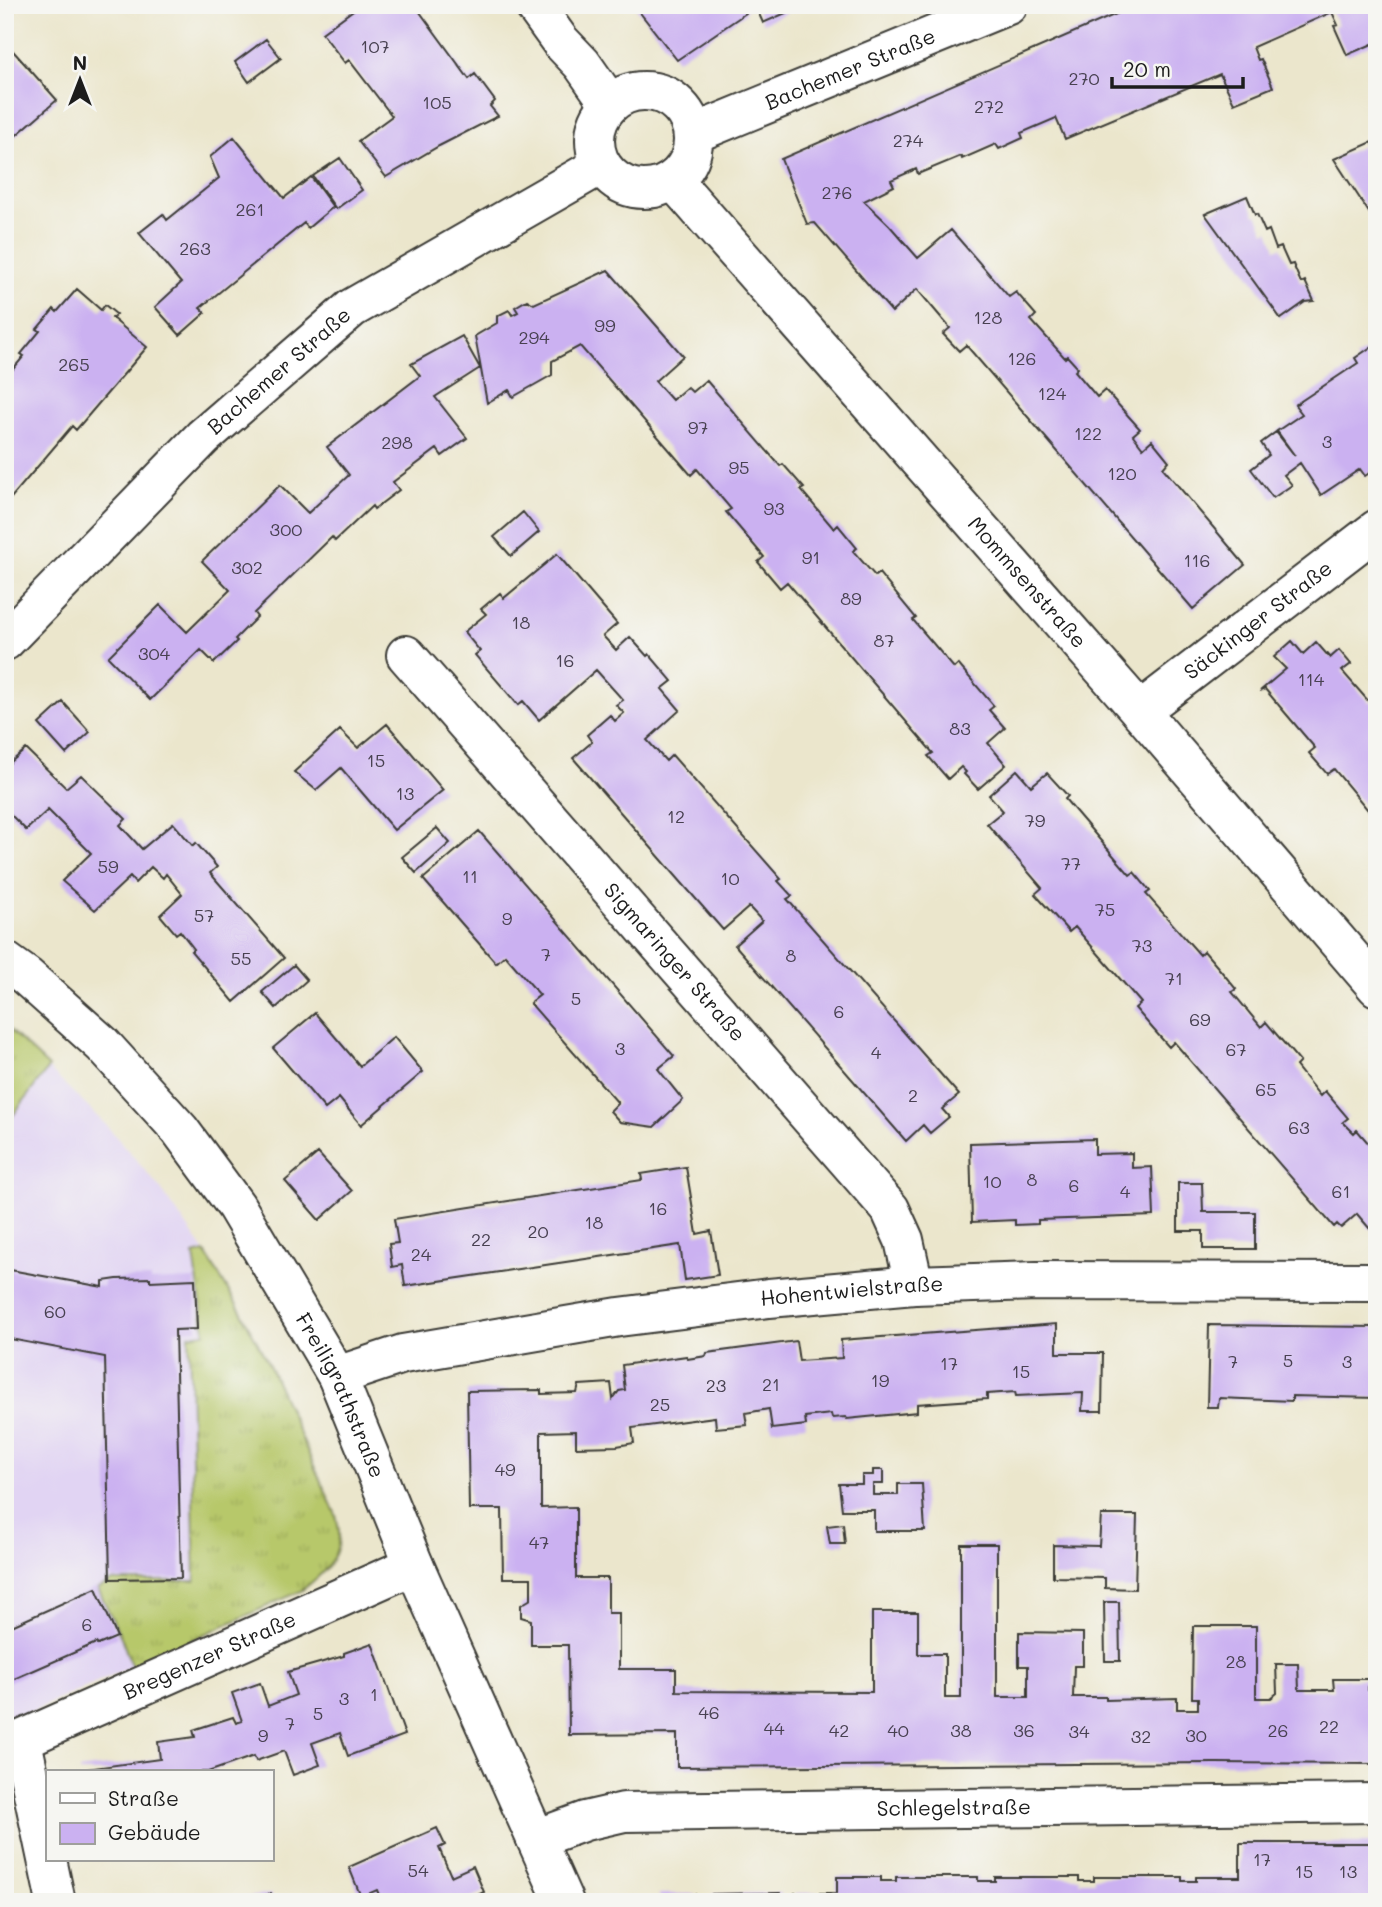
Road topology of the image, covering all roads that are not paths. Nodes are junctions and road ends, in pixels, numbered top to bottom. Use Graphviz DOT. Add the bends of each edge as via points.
graph roads {
  1 [pos="534,5"];
  2 [pos="1008,5"];
  3 [pos="610,104"];
  4 [pos="693,134"];
  5 [pos="601,165"];
  6 [pos="673,180"];
  7 [pos="1377,528"];
  8 [pos="5,640"];
  9 [pos="405,655"];
  10 [pos="1140,711"];
  11 [pos="5,961"];
  12 [pos="1377,987"];
  13 [pos="1377,1282"];
  14 [pos="914,1285"];
  15 [pos="337,1376"];
  16 [pos="414,1565"];
  17 [pos="14,1744"];
  18 [pos="1377,1803"];
  19 [pos="536,1839"];
  20 [pos="56,1902"];
  21 [pos="565,1902"];
  1 -- 3 [label="street"];
  2 -- 4 [label="street, Bachemer Straße"];
  3 -- 4 [label="street" via="637,91 668,97 689,119"];
  3 -- 5 [label="street" via="595,133"];
  4 -- 6 [label="street" via="689,160"];
  5 -- 6 [label="street" via="625,186 658,188"];
  5 -- 8 [label="street, Bachemer Straße" via="352,308 203,437"];
  6 -- 10 [label="street, Mommsenstraße"];
  7 -- 10 [label="street, Säckinger Straße"];
  9 -- 14 [label="street, Sigmaringer Straße" via="890,1209 904,1240"];
  10 -- 12 [label="street, Mommsenstraße"];
  11 -- 15 [label="street, Freiligrathstraße" via="102,1044 180,1130 236,1206"];
  13 -- 14 [label="street, Hohentwielstraße"];
  14 -- 15 [label="street, Hohentwielstraße" via="620,1317 403,1354"];
  15 -- 16 [label="street, Freiligrathstraße"];
  16 -- 17 [label="street, Bregenzer Straße"];
  16 -- 19 [label="street, Freiligrathstraße"];
  17 -- 20 [label="street"];
  18 -- 19 [label="street, Schlegelstraße" via="624,1812"];
  19 -- 21 [label="street, Freiligrathstraße"];
}
